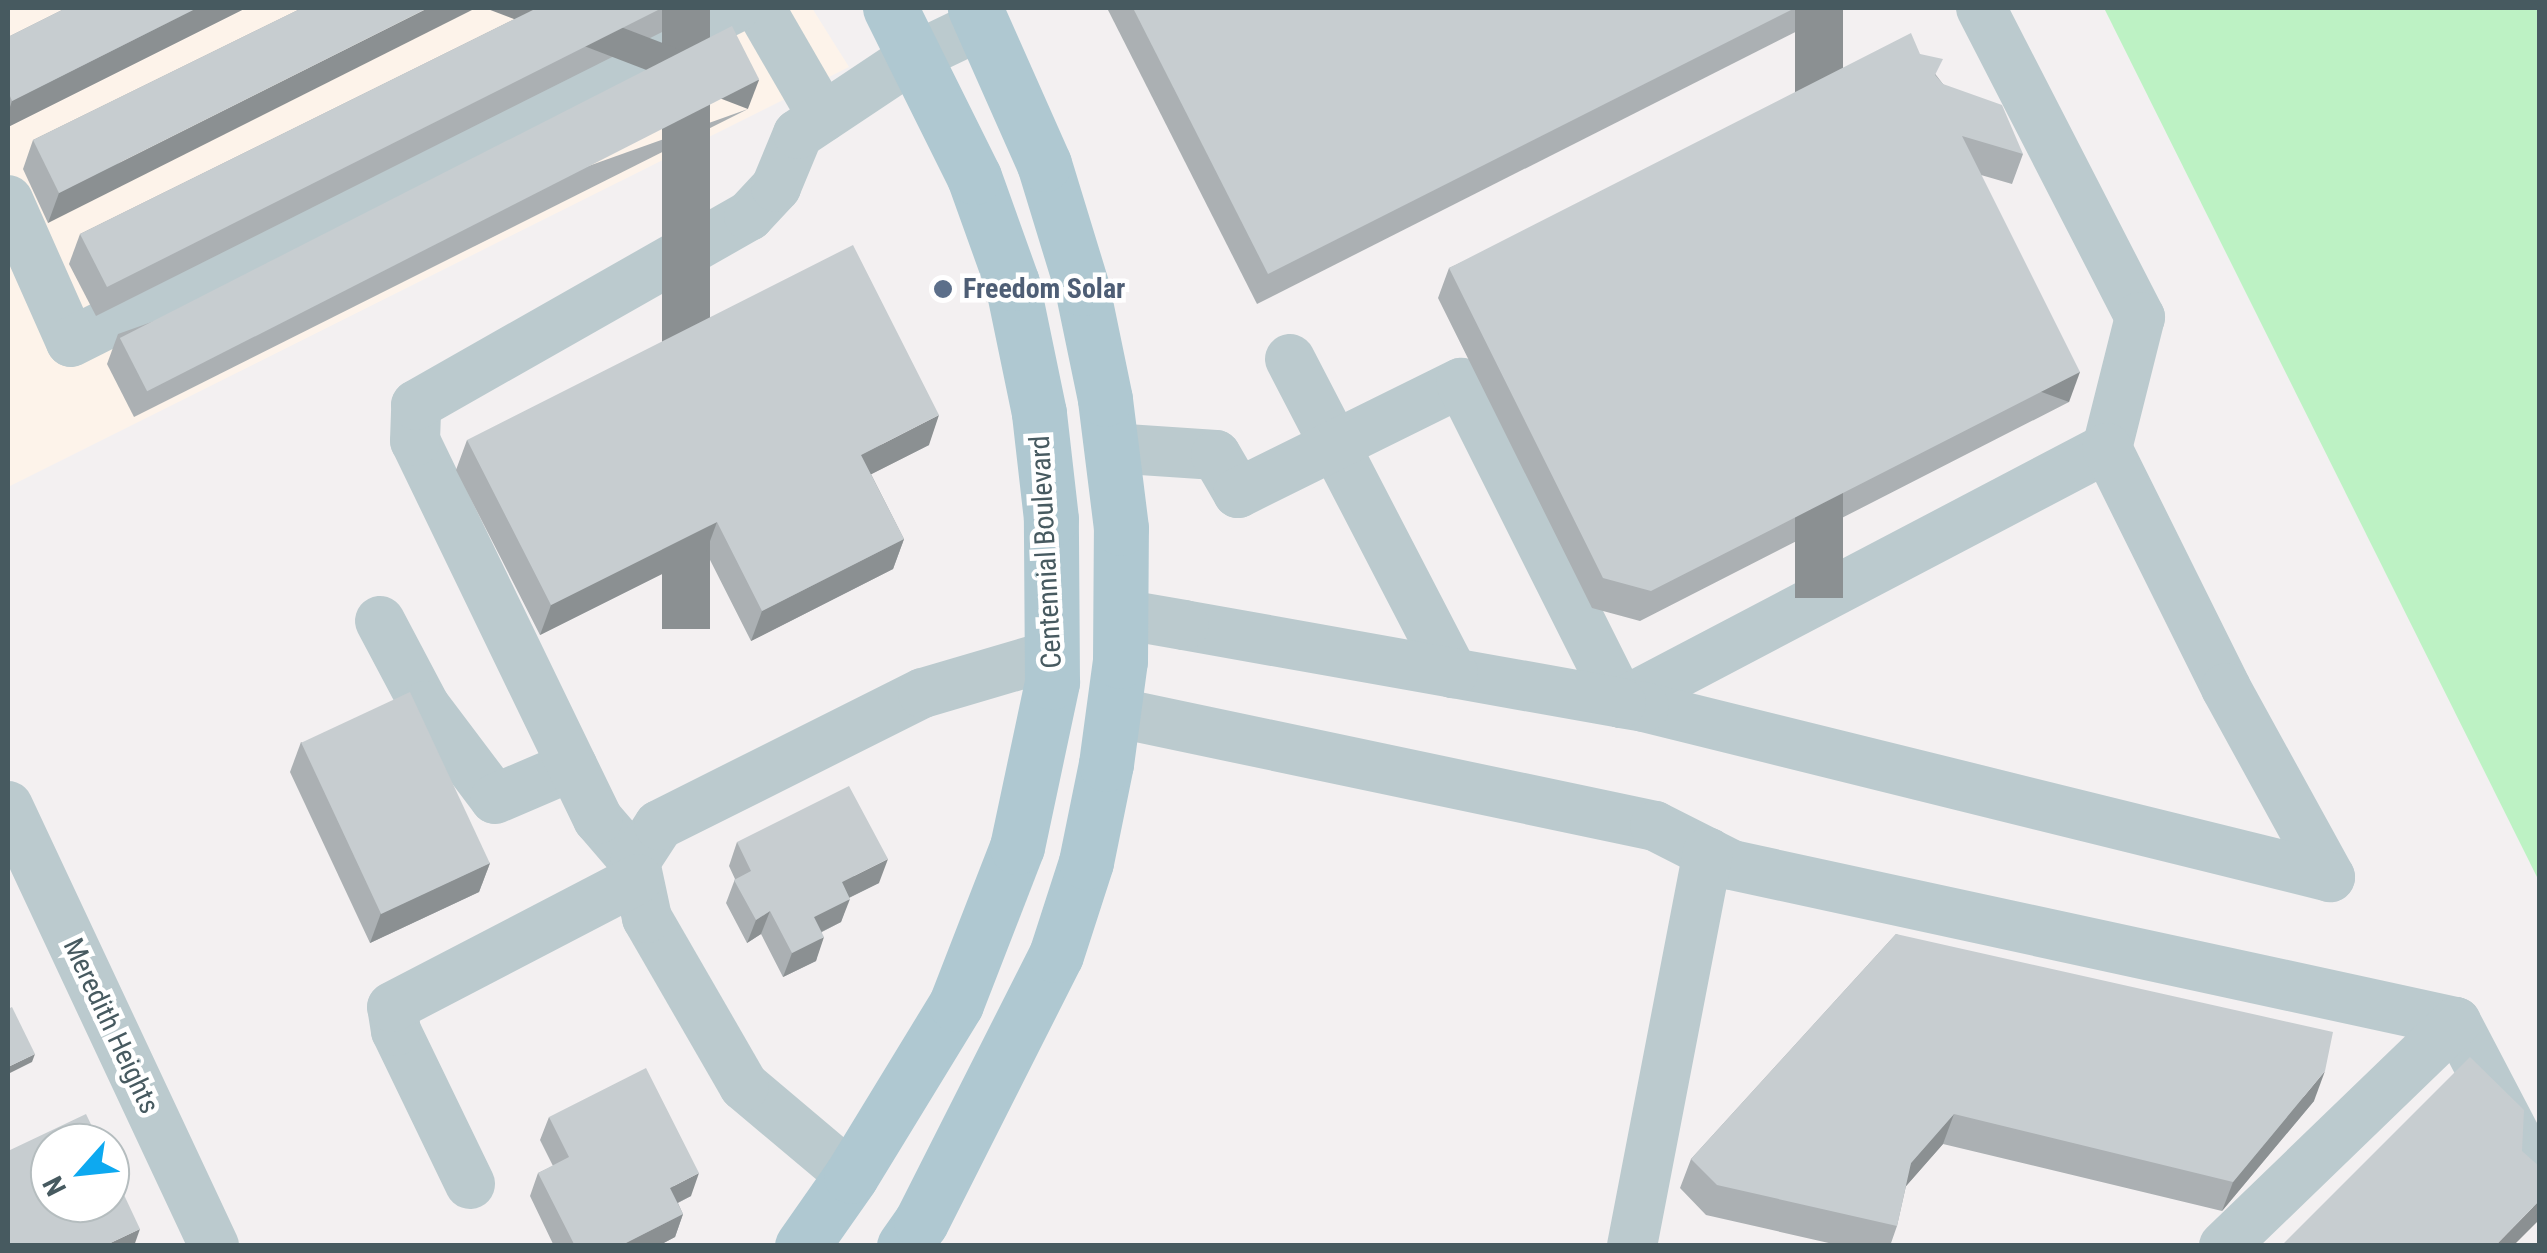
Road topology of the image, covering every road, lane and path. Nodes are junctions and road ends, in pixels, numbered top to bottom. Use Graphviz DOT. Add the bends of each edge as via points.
graph roads {
  1 [pos="735,8"];
  2 [pos="760,8"];
  3 [pos="890,8"];
  4 [pos="1981,8"];
  5 [pos="979,16"];
  6 [pos="914,57"];
  7 [pos="823,117"];
  8 [pos="8,200"];
  9 [pos="1290,359"];
  10 [pos="1335,446"];
  11 [pos="1111,448"];
  12 [pos="2107,448"];
  13 [pos="1120,614"];
  14 [pos="380,621"];
  15 [pos="1052,655"];
  16 [pos="1453,673"];
  17 [pos="1621,703"];
  18 [pos="1114,712"];
  19 [pos="572,766"];
  20 [pos="8,806"];
  21 [pos="1708,852"];
  22 [pos="636,871"];
  23 [pos="2456,1022"];
  24 [pos="851,1176"];
  25 [pos="2540,1183"];
  26 [pos="470,1184"];
  27 [pos="925,1238"];
  28 [pos="214,1246"];
  29 [pos="802,1246"];
  30 [pos="1632,1246"];
  31 [pos="2224,1246"];
  1 -- 8 [label="street" via="72,342"];
  2 -- 7 [label="street"];
  3 -- 6 [label="main road, Centennial Boulevard"];
  4 -- 12 [label="street" via="2140,317"];
  5 -- 6 [label="street"];
  5 -- 11 [label="main road" via="1044,164 1082,288"];
  6 -- 7 [label="street"];
  6 -- 15 [label="main road, Centennial Boulevard" via="974,177 1012,283 1047,484"];
  7 -- 19 [label="street" via="798,134 776,187 749,216 416,405 416,441"];
  9 -- 10 [label="street"];
  10 -- 11 [label="street" via="1238,493 1216,455"];
  10 -- 16 [label="street"];
  10 -- 17 [label="street" via="1461,383"];
  11 -- 13 [label="main road" via="1121,528"];
  12 -- 17 [label="street"];
  12 -- 17 [label="street" via="2226,688 2330,877"];
  13 -- 16 [label="street"];
  13 -- 18 [label="main road"];
  14 -- 19 [label="street" via="425,706 495,799"];
  15 -- 22 [label="street" via="905,702 659,825"];
  15 -- 24 [label="main road, Centennial Boulevard" via="1048,701 1004,882 956,1004"];
  16 -- 17 [label="street"];
  18 -- 21 [label="street" via="1656,826"];
  18 -- 27 [label="main road" via="1086,862 1056,955"];
  19 -- 22 [label="street"];
  20 -- 28 [label="street, Meredith Heights"];
  21 -- 23 [label="street" via="1732,865"];
  21 -- 30 [label="street"];
  22 -- 24 [label="street" via="647,918 744,1086"];
  22 -- 26 [label="street" via="392,1006 396,1031"];
  23 -- 25 [label="street"];
  23 -- 31 [label="street"];
  24 -- 27 [label="main road"];
  24 -- 29 [label="main road, Centennial Boulevard"];
}
